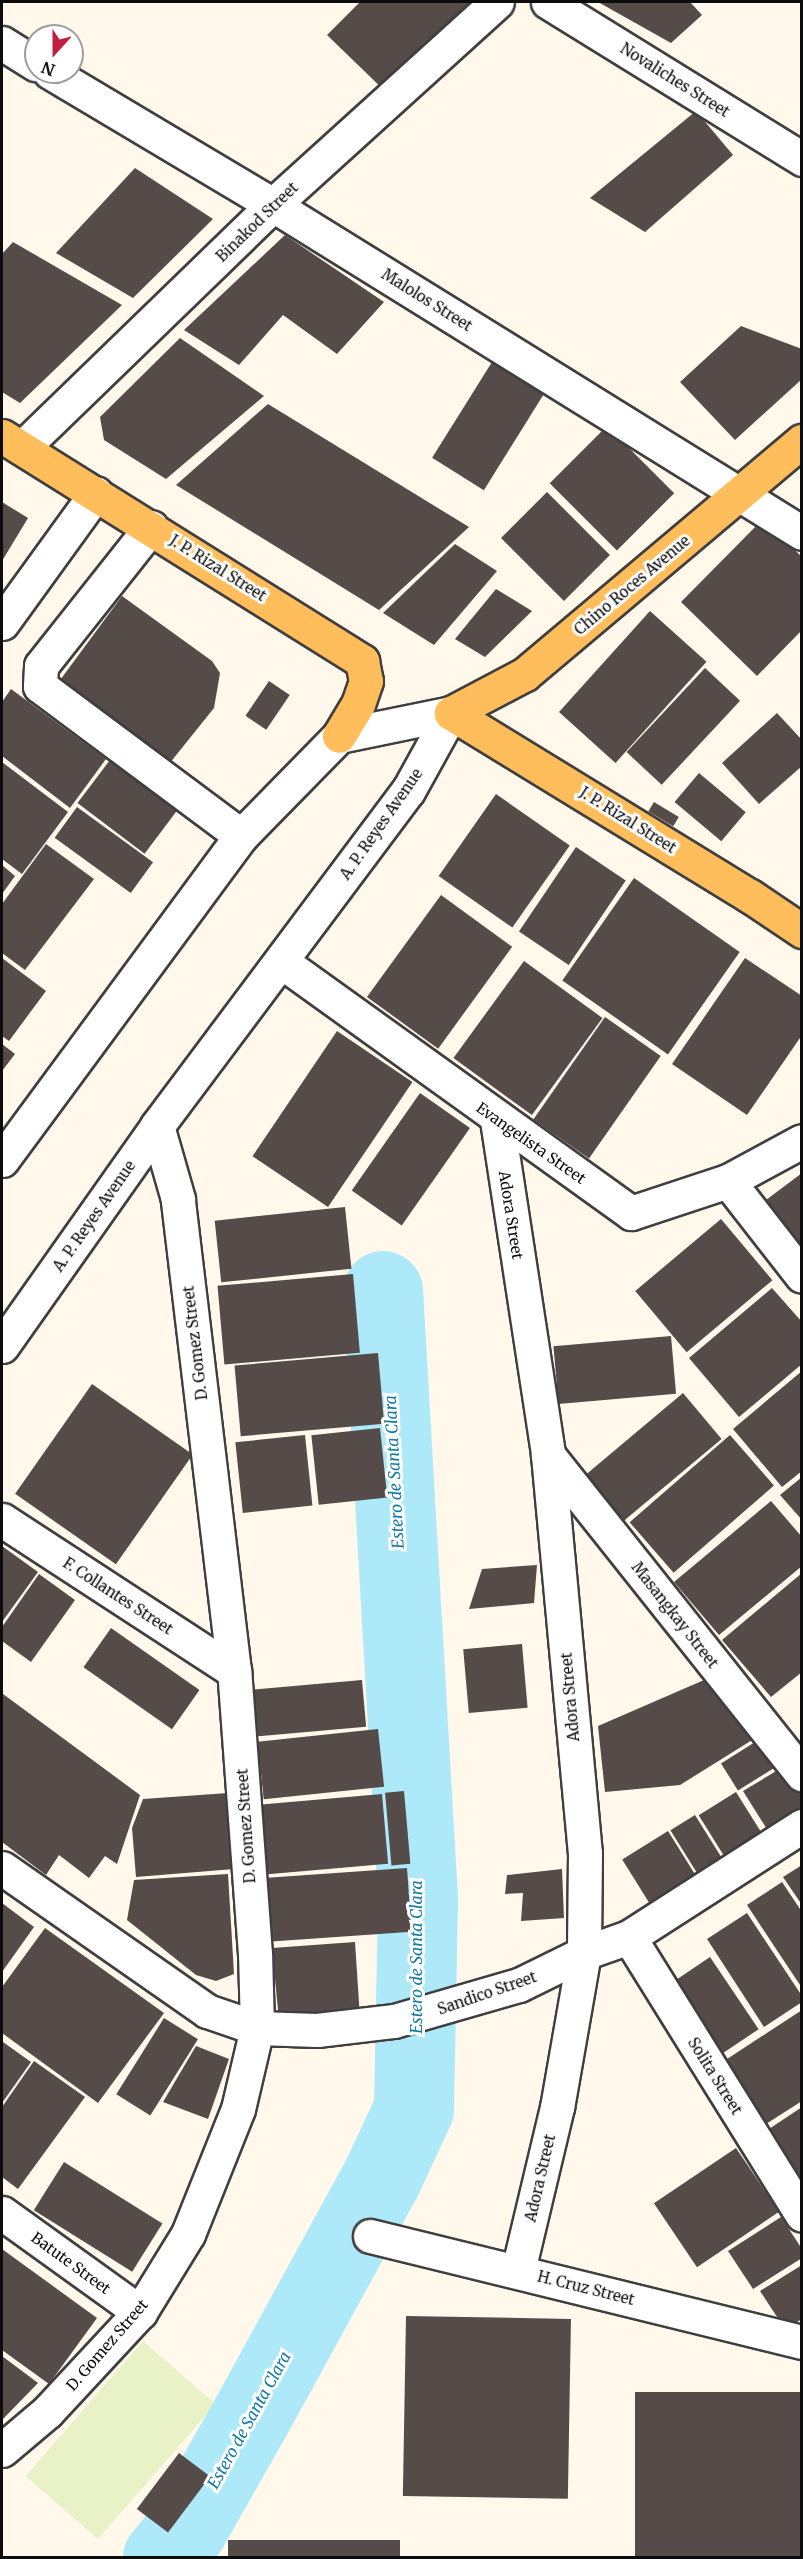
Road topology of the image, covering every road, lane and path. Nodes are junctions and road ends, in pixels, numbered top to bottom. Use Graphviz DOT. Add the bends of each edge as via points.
graph roads {
  1 [pos="496,2"];
  2 [pos="548,2"];
  3 [pos="2,43"];
  4 [pos="24,57"];
  5 [pos="70,84"];
  6 [pos="801,159"];
  7 [pos="273,205"];
  8 [pos="801,441"];
  9 [pos="12,442"];
  10 [pos="96,493"];
  11 [pos="741,495"];
  12 [pos="151,527"];
  13 [pos="801,533"];
  14 [pos="2,623"];
  15 [pos="451,713"];
  16 [pos="339,736"];
  17 [pos="241,836"];
  18 [pos="801,932"];
  19 [pos="282,963"];
  20 [pos="497,1120"];
  21 [pos="157,1126"];
  22 [pos="801,1141"];
  23 [pos="2,1160"];
  24 [pos="728,1181"];
  25 [pos="801,1276"];
  26 [pos="2,1346"];
  27 [pos="548,1455"];
  28 [pos="2,1520"];
  29 [pos="234,1671"];
  30 [pos="801,1774"];
  31 [pos="801,1827"];
  32 [pos="2,1868"];
  33 [pos="629,1937"];
  34 [pos="584,1953"];
  35 [pos="257,2028"];
  36 [pos="2,2213"];
  37 [pos="801,2215"];
  38 [pos="370,2236"];
  39 [pos="518,2271"];
  40 [pos="140,2312"];
  41 [pos="801,2342"];
  42 [pos="2,2450"];
  1 -- 7 [label="street, Binakod Street"];
  2 -- 6 [label="street, Novaliches Street"];
  3 -- 4 [label="street"];
  5 -- 7 [label="street, Malolos Street"];
  7 -- 9 [label="street, Binakod Street"];
  7 -- 11 [label="street, Malolos Street"];
  8 -- 11 [label="main road, Chino Roces Avenue"];
  9 -- 10 [label="main road, J. P. Rizal Street"];
  10 -- 12 [label="main road, J. P. Rizal Street"];
  10 -- 14 [label="street"];
  11 -- 13 [label="street, Malolos Street"];
  11 -- 15 [label="main road, Chino Roces Avenue" via="525,674"];
  12 -- 16 [label="main road, J. P. Rizal Street" via="362,661 366,681"];
  12 -- 17 [label="street" via="41,666 40,686"];
  15 -- 16 [label="street"];
  15 -- 18 [label="main road, J. P. Rizal Street" via="750,896"];
  15 -- 19 [label="street, A. P. Reyes Avenue" via="408,791"];
  16 -- 17 [label="street"];
  17 -- 23 [label="street"];
  19 -- 20 [label="street, Evangelista Street"];
  19 -- 21 [label="street, A. P. Reyes Avenue"];
  20 -- 24 [label="street, Evangelista Street" via="631,1213"];
  20 -- 27 [label="street, Adora Street"];
  21 -- 26 [label="street, A. P. Reyes Avenue"];
  21 -- 29 [label="street, D. Gomez Street" via="178,1199"];
  22 -- 24 [label="street, Evangelista Street"];
  24 -- 25 [label="street"];
  27 -- 30 [label="street, Masangkay Street"];
  27 -- 34 [label="street, Adora Street" via="585,1853"];
  28 -- 29 [label="street, F. Collantes Street"];
  29 -- 35 [label="street, D. Gomez Street"];
  31 -- 33 [label="street, Sandico Street"];
  32 -- 35 [label="street, Sandico Street" via="207,2011"];
  33 -- 34 [label="street, Sandico Street"];
  33 -- 37 [label="street, Solita Street"];
  34 -- 35 [label="street, Sandico Street" via="519,1985 394,2021 317,2030"];
  34 -- 39 [label="street, Adora Street" via="557,2107"];
  35 -- 40 [label="street, D. Gomez Street" via="238,2109 188,2234"];
  36 -- 40 [label="street, Batute Street"];
  38 -- 39 [label="street, H. Cruz Street"];
  39 -- 41 [label="street, H. Cruz Street"];
  40 -- 42 [label="street, D. Gomez Street" via="48,2412"];
}
